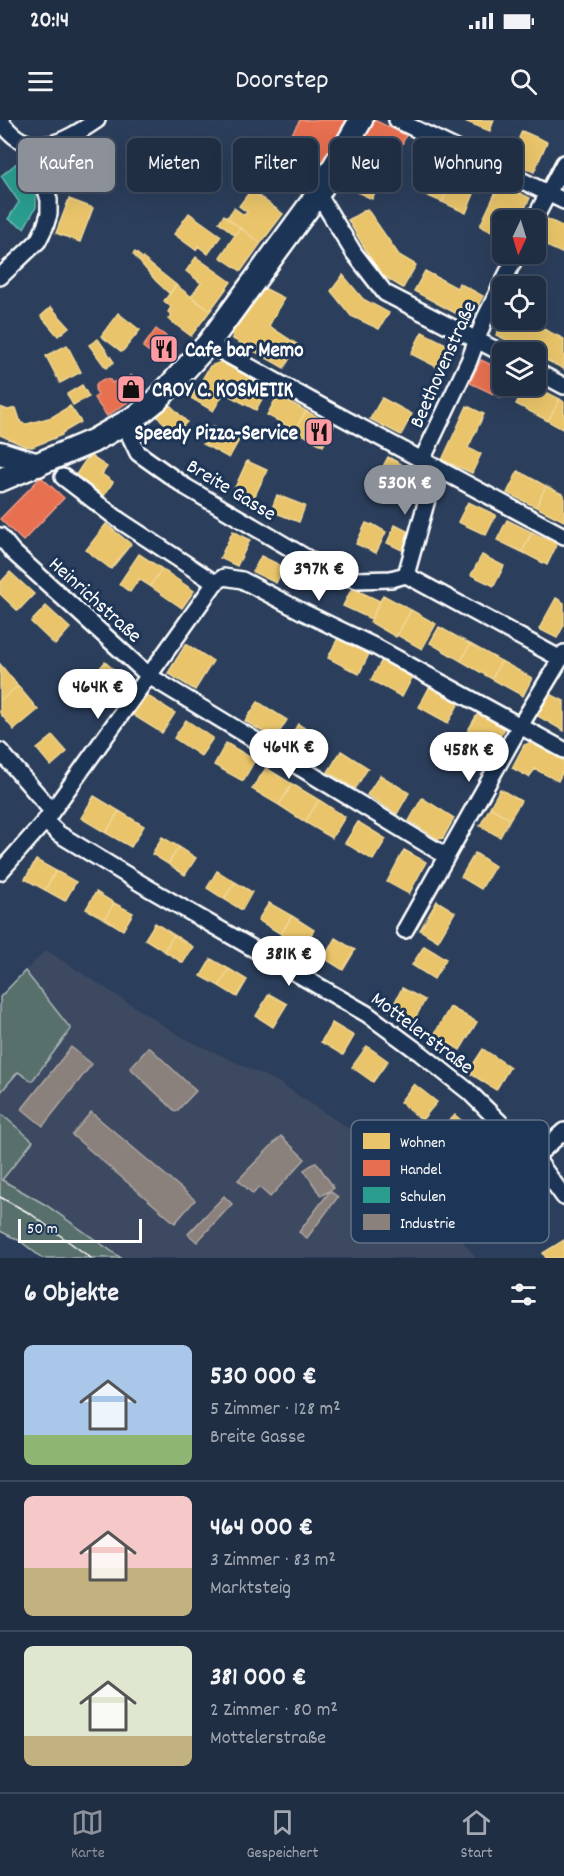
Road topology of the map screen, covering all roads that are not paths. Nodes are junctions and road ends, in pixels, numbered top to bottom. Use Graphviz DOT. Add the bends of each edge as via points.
graph roads {
  1 [pos="0,120"];
  2 [pos="98,120"];
  3 [pos="361,120"];
  4 [pos="398,120"];
  5 [pos="70,138"];
  6 [pos="18,139"];
  7 [pos="564,164"];
  8 [pos="46,192"];
  9 [pos="318,194"];
  10 [pos="549,194"];
  11 [pos="564,201"];
  12 [pos="540,210"];
  13 [pos="512,264"];
  14 [pos="0,277"];
  15 [pos="477,340"];
  16 [pos="208,344"];
  17 [pos="492,348"];
  18 [pos="546,376"];
  19 [pos="564,386"];
  20 [pos="124,424"];
  21 [pos="0,453"];
  22 [pos="429,464"];
  23 [pos="38,465"];
  24 [pos="63,477"];
  25 [pos="0,480"];
  26 [pos="0,536"];
  27 [pos="564,536"];
  28 [pos="406,575"];
  29 [pos="215,583"];
  30 [pos="562,656"];
  31 [pos="149,676"];
  32 [pos="520,726"];
  33 [pos="564,750"];
  34 [pos="0,751"];
  35 [pos="49,816"];
  36 [pos="446,856"];
  37 [pos="0,872"];
  38 [pos="405,930"];
  39 [pos="497,1120"];
  40 [pos="564,1131"];
  41 [pos="549,1144"];
  42 [pos="549,1176"];
  43 [pos="564,1197"];
  1 -- 6 [label="street"];
  2 -- 5 [label="street"];
  3 -- 9 [label="main road"];
  4 -- 10 [label="street"];
  7 -- 10 [label="street"];
  8 -- 14 [label="street" via="50,206 38,241"];
  9 -- 15 [label="street" via="354,254 386,293"];
  9 -- 16 [label="main road"];
  10 -- 11 [label="street"];
  10 -- 12 [label="street"];
  13 -- 15 [label="street, Beethovenstraße"];
  15 -- 17 [label="street"];
  15 -- 22 [label="street, Beethovenstraße"];
  16 -- 20 [label="main road" via="157,400"];
  16 -- 22 [label="street"];
  18 -- 19 [label="street"];
  20 -- 23 [label="main road"];
  20 -- 28 [label="street, Breite Gasse" via="138,453 186,488 324,568 357,580"];
  21 -- 23 [label="main road"];
  22 -- 27 [label="street"];
  22 -- 28 [label="street"];
  23 -- 25 [label="main road"];
  24 -- 29 [label="street" via="119,520"];
  26 -- 31 [label="street, Heinrichstraße"];
  28 -- 30 [label="street"];
  29 -- 31 [label="street"];
  29 -- 32 [label="street" via="224,577 242,580"];
  30 -- 32 [label="street"];
  31 -- 35 [label="street"];
  31 -- 36 [label="street, Heinrichstraße"];
  32 -- 33 [label="street"];
  32 -- 36 [label="street"];
  34 -- 35 [label="street, Mottelerstraße"];
  35 -- 37 [label="street"];
  35 -- 39 [label="street, Mottelerstraße" via="59,834 367,1014 468,1091"];
  36 -- 38 [label="street"];
  40 -- 41 [label="street"];
  42 -- 43 [label="street, Mottelerstraße"];
}
